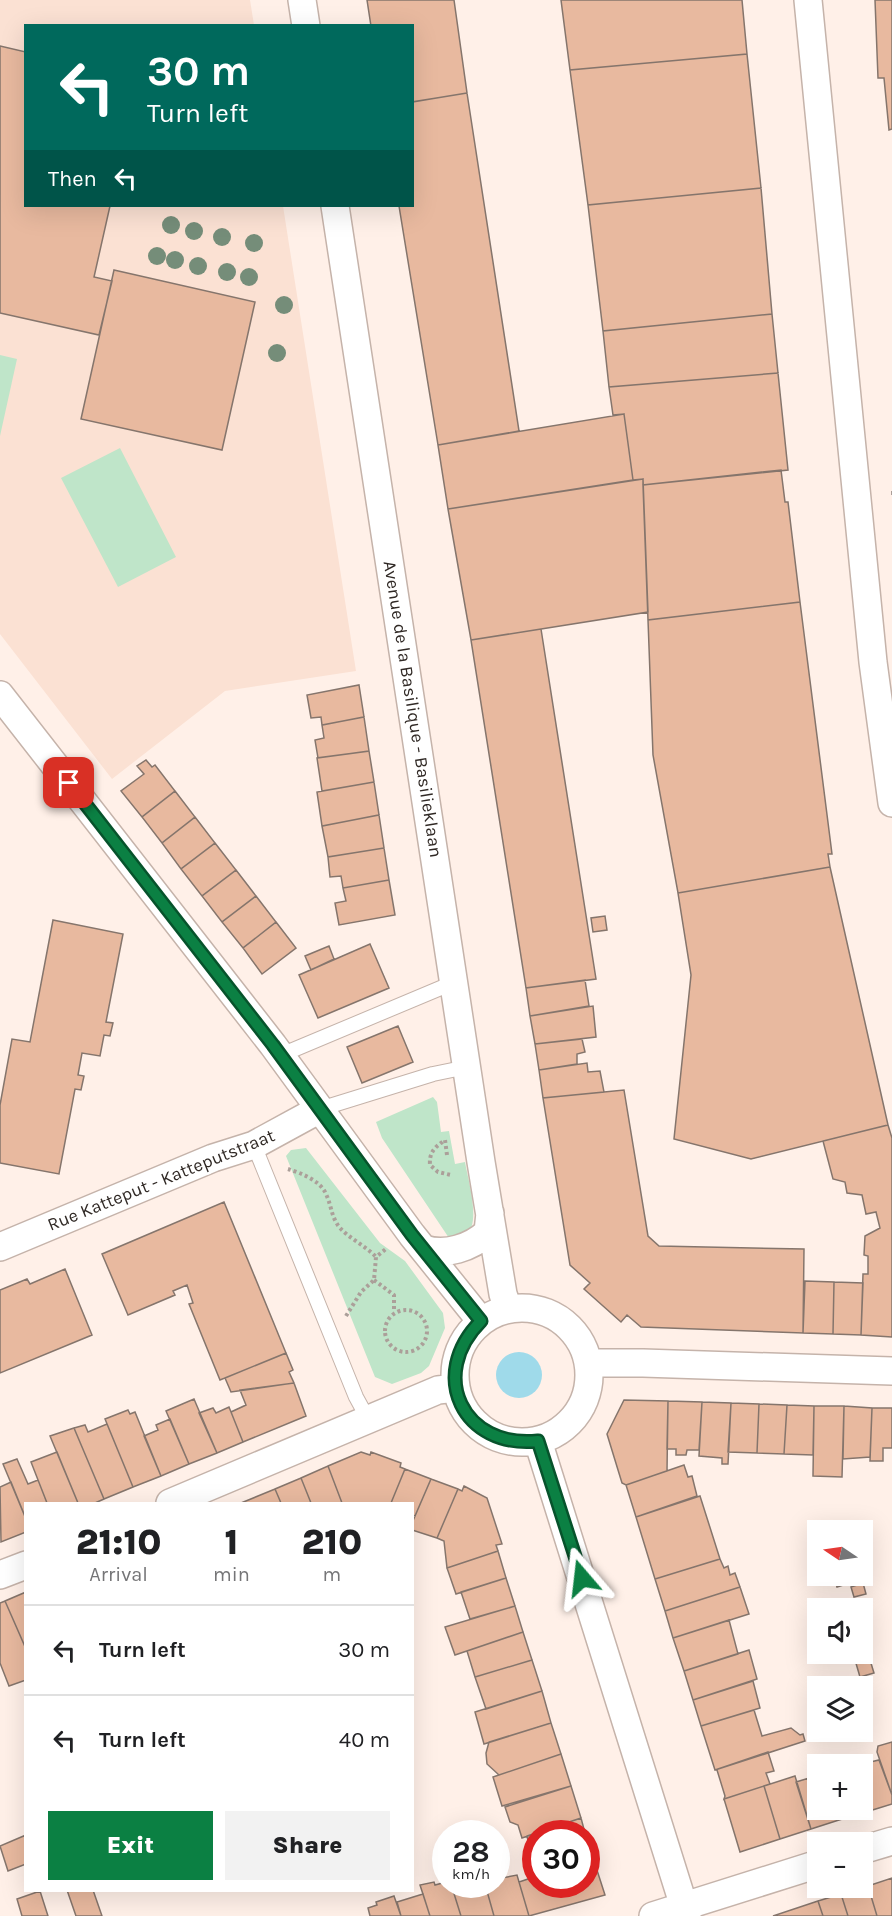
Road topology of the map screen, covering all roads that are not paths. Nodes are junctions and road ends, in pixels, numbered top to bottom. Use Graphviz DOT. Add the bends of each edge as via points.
graph roads {
  1 [pos="302,0"];
  2 [pos="808,0"];
  3 [pos="306,24"];
  4 [pos="335,207"];
  5 [pos="0,695"];
  6 [pos="892,803"];
  7 [pos="455,982"];
  8 [pos="281,1055"];
  9 [pos="467,1067"];
  10 [pos="320,1109"];
  11 [pos="254,1145"];
  12 [pos="490,1214"];
  13 [pos="0,1247"];
  14 [pos="424,1249"];
  15 [pos="508,1309"];
  16 [pos="481,1321"];
  17 [pos="589,1364"];
  18 [pos="892,1371"];
  19 [pos="456,1388"];
  20 [pos="368,1419"];
  21 [pos="538,1441"];
  22 [pos="172,1502"];
  23 [pos="24,1565"];
  24 [pos="0,1575"];
  25 [pos="892,1841"];
  26 [pos="873,1847"];
  27 [pos="807,1868"];
  28 [pos="685,1911"];
  29 [pos="653,1916"];
  1 -- 3 [label="street"];
  2 -- 6 [label="street" via="873,662"];
  4 -- 7 [label="street, Avenue de la Basilique - Basilieklaan"];
  5 -- 8 [label="street"];
  7 -- 8 [label="lane"];
  7 -- 9 [label="street, Avenue de la Basilique - Basilieklaan"];
  8 -- 10 [label="street"];
  9 -- 10 [label="lane"];
  9 -- 12 [label="street, Avenue de la Basilique - Basilieklaan"];
  10 -- 11 [label="street, Rue Katteput - Katteputstraat"];
  10 -- 14 [label="street"];
  11 -- 13 [label="street, Rue Katteput - Katteputstraat" via="213,1158"];
  11 -- 20 [label="lane"];
  12 -- 14 [label="street" via="488,1232 478,1242 436,1253"];
  12 -- 15 [label="street, Avenue de la Basilique - Basilieklaan"];
  14 -- 16 [label="street"];
  15 -- 16 [label="street"];
  15 -- 17 [label="street" via="544,1311 560,1319 573,1331"];
  16 -- 19 [label="street" via="459,1351"];
  17 -- 18 [label="street"];
  17 -- 21 [label="street" via="589,1384 572,1420 557,1433"];
  19 -- 20 [label="street" via="438,1390"];
  19 -- 21 [label="street" via="461,1405 486,1432 502,1440"];
  20 -- 22 [label="street"];
  21 -- 28 [label="street"];
  23 -- 24 [label="street"];
  25 -- 26 [label="street"];
  27 -- 28 [label="street"];
  28 -- 29 [label="street"];
}
